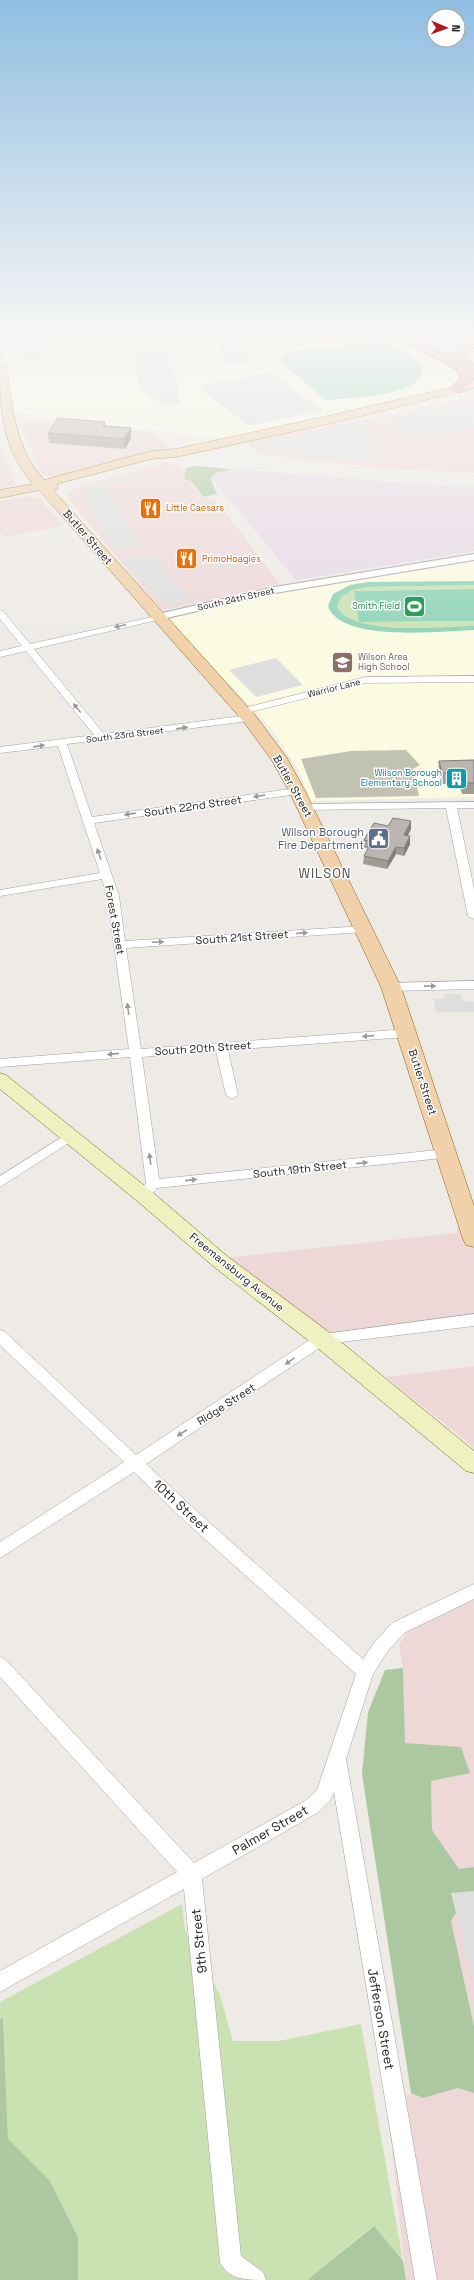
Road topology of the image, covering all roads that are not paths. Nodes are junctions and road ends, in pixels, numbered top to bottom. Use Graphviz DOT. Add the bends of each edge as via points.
graph roads {
  1 [pos="14,441"];
  2 [pos="226,441"];
  3 [pos="42,486"];
  4 [pos="0,494"];
  5 [pos="474,557"];
  6 [pos="0,613"];
  7 [pos="158,617"];
  8 [pos="27,648"];
  9 [pos="0,654"];
  10 [pos="474,679"];
  11 [pos="246,714"];
  12 [pos="102,738"];
  13 [pos="62,743"];
  14 [pos="0,750"];
  15 [pos="301,799"];
  16 [pos="451,805"];
  17 [pos="474,805"];
  18 [pos="88,821"];
  19 [pos="106,875"];
  20 [pos="1,892"];
  21 [pos="474,916"];
  22 [pos="364,928"];
  23 [pos="119,945"];
  24 [pos="474,985"];
  25 [pos="391,987"];
  26 [pos="407,1033"];
  27 [pos="221,1047"];
  28 [pos="134,1052"];
  29 [pos="0,1063"];
  30 [pos="0,1079"];
  31 [pos="232,1095"];
  32 [pos="70,1136"];
  33 [pos="447,1154"];
  34 [pos="0,1182"];
  35 [pos="148,1189"];
  36 [pos="472,1227"];
  37 [pos="474,1320"];
  38 [pos="0,1336"];
  39 [pos="322,1339"];
  40 [pos="136,1463"];
  41 [pos="474,1464"];
  42 [pos="0,1550"];
  43 [pos="474,1591"];
  44 [pos="0,1665"];
  45 [pos="365,1672"];
  46 [pos="337,1759"];
  47 [pos="192,1874"];
  48 [pos="0,1982"];
  49 [pos="255,2280"];
  50 [pos="426,2280"];
  1 -- 3 [label="main road, Butler Street" via="24,463"];
  2 -- 3 [label="main road" via="151,455 55,480"];
  3 -- 4 [label="main road"];
  3 -- 7 [label="main road, Butler Street"];
  5 -- 7 [label="street, South 24th Street" via="275,590"];
  6 -- 8 [label="street"];
  7 -- 8 [label="street, South 24th Street, one-way"];
  7 -- 11 [label="main road, Butler Street"];
  8 -- 9 [label="street, South 24th Street"];
  12 -- 8 [label="street, one-way"];
  10 -- 11 [label="street, Warrior Lane" via="365,680"];
  12 -- 11 [label="street, South 23rd Street, one-way"];
  11 -- 15 [label="main road, Butler Street" via="279,758"];
  12 -- 13 [label="street, South 23rd Street"];
  14 -- 13 [label="street, South 23rd Street, one-way"];
  13 -- 18 [label="street, Forest Street"];
  15 -- 16 [label="street"];
  15 -- 18 [label="street, South 22nd Street, one-way"];
  15 -- 22 [label="main road, Butler Street"];
  16 -- 17 [label="street"];
  16 -- 21 [label="street"];
  19 -- 18 [label="street, Forest Street, one-way"];
  19 -- 20 [label="street"];
  19 -- 23 [label="street, Forest Street" via="113,896"];
  23 -- 22 [label="street, South 21st Street, one-way"];
  22 -- 25 [label="main road, Butler Street"];
  28 -- 23 [label="street, Forest Street, one-way"];
  25 -- 24 [label="street, one-way"];
  25 -- 26 [label="main road, Butler Street"];
  26 -- 27 [label="street, South 20th Street, one-way"];
  26 -- 33 [label="main road, Butler Street"];
  27 -- 28 [label="street, South 20th Street"];
  27 -- 31 [label="street"];
  28 -- 29 [label="street, South 20th Street, one-way" via="61,1060"];
  35 -- 28 [label="street, Forest Street, one-way" via="142,1103"];
  30 -- 32 [label="main road, Freemansburg Avenue"];
  32 -- 34 [label="street"];
  32 -- 35 [label="main road, Freemansburg Avenue"];
  35 -- 33 [label="street, South 19th Street, one-way"];
  33 -- 36 [label="main road, Butler Street"];
  35 -- 39 [label="main road, Freemansburg Avenue" via="220,1261"];
  37 -- 39 [label="street, Ridge Street"];
  38 -- 40 [label="street, 10th Street"];
  39 -- 40 [label="street, Ridge Street, one-way"];
  39 -- 41 [label="main road, Freemansburg Avenue"];
  40 -- 42 [label="street, Ridge Street"];
  40 -- 45 [label="street, 10th Street" via="195,1520"];
  43 -- 45 [label="street, Palmer Street" via="398,1628 381,1647"];
  44 -- 47 [label="street"];
  45 -- 46 [label="street, Palmer Street"];
  46 -- 47 [label="street, Palmer Street" via="323,1796 311,1807"];
  46 -- 50 [label="street, Jefferson Street"];
  47 -- 48 [label="street, Palmer Street"];
  47 -- 49 [label="street, 9th Street" via="232,2262"];
}
